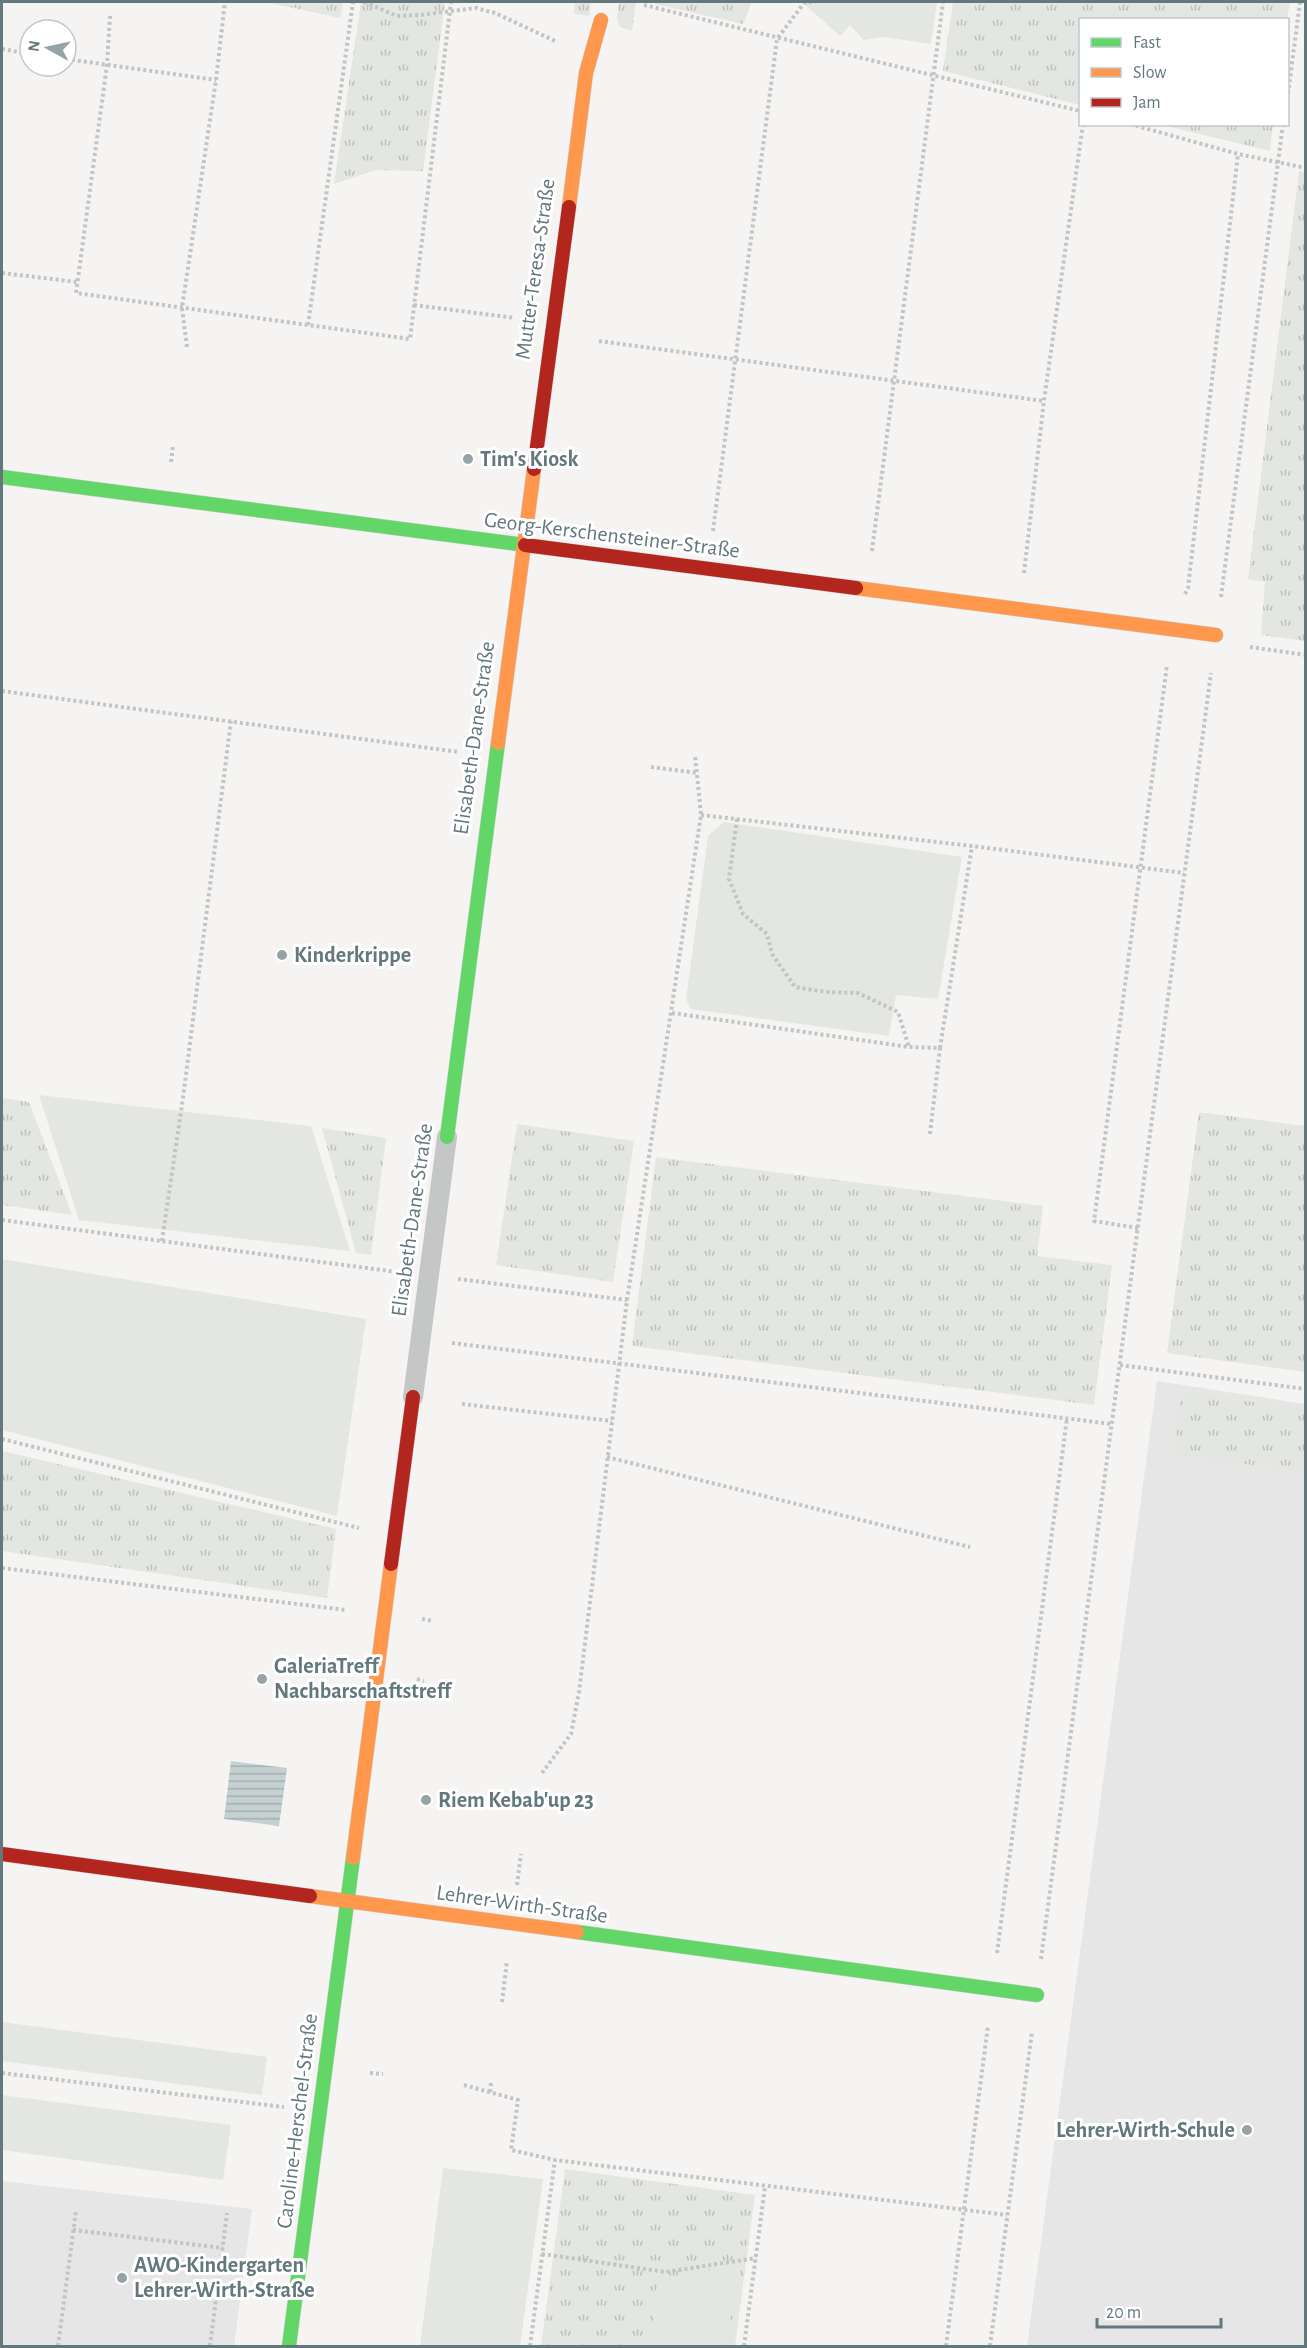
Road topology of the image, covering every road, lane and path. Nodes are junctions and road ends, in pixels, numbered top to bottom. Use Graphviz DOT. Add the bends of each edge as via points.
graph roads {
  1 [pos="225,2"];
  2 [pos="353,2"];
  3 [pos="364,2"];
  4 [pos="451,2"];
  5 [pos="811,2"];
  6 [pos="943,2"];
  7 [pos="1300,2"];
  8 [pos="644,5"];
  9 [pos="603,11"];
  10 [pos="449,12"];
  11 [pos="110,16"];
  12 [pos="777,39"];
  13 [pos="561,44"];
  14 [pos="2,49"];
  15 [pos="18,52"];
  16 [pos="78,61"];
  17 [pos="106,65"];
  18 [pos="934,77"];
  19 [pos="216,80"];
  20 [pos="1289,80"];
  21 [pos="1079,111"];
  22 [pos="1083,126"];
  23 [pos="1137,126"];
  24 [pos="1283,126"];
  25 [pos="1238,154"];
  26 [pos="1278,162"];
  27 [pos="1305,168"];
  28 [pos="2,273"];
  29 [pos="77,282"];
  30 [pos="414,305"];
  31 [pos="182,308"];
  32 [pos="526,320"];
  33 [pos="308,325"];
  34 [pos="599,341"];
  35 [pos="187,347"];
  36 [pos="735,359"];
  37 [pos="894,381"];
  38 [pos="1044,401"];
  39 [pos="173,446"];
  40 [pos="171,462"];
  41 [pos="2,477"];
  42 [pos="524,545"];
  43 [pos="708,569"];
  44 [pos="1224,579"];
  45 [pos="866,589"];
  46 [pos="1020,609"];
  47 [pos="1172,629"];
  48 [pos="1216,635"];
  49 [pos="1305,656"];
  50 [pos="2,691"];
  51 [pos="1206,715"];
  52 [pos="231,722"];
  53 [pos="695,755"];
  54 [pos="495,758"];
  55 [pos="651,767"];
  56 [pos="698,773"];
  57 [pos="701,815"];
  58 [pos="737,819"];
  59 [pos="972,846"];
  60 [pos="1140,867"];
  61 [pos="1184,873"];
  62 [pos="672,1013"];
  63 [pos="909,1047"];
  64 [pos="940,1048"];
  65 [pos="930,1134"];
  66 [pos="447,1137"];
  67 [pos="2,1220"];
  68 [pos="1138,1228"];
  69 [pos="162,1241"];
  70 [pos="429,1276"];
  71 [pos="627,1300"];
  72 [pos="420,1340"];
  73 [pos="619,1364"];
  74 [pos="1120,1365"];
  75 [pos="1305,1389"];
  76 [pos="413,1397"];
  77 [pos="462,1404"];
  78 [pos="1067,1418"];
  79 [pos="612,1421"];
  80 [pos="1112,1424"];
  81 [pos="2,1439"];
  82 [pos="607,1457"];
  83 [pos="394,1537"];
  84 [pos="970,1547"];
  85 [pos="2,1568"];
  86 [pos="384,1615"];
  87 [pos="417,1680"];
  88 [pos="424,1681"];
  89 [pos="542,1773"];
  90 [pos="2,1854"];
  91 [pos="347,1901"];
  92 [pos="1045,1932"];
  93 [pos="993,1989"];
  94 [pos="1037,1995"];
  95 [pos="1028,2062"];
  96 [pos="2,2073"];
  97 [pos="370,2073"];
  98 [pos="383,2074"];
  99 [pos="491,2084"];
  100 [pos="464,2085"];
  101 [pos="490,2092"];
  102 [pos="320,2112"];
  103 [pos="555,2160"];
  104 [pos="765,2187"];
  105 [pos="964,2209"];
  106 [pos="76,2211"];
  107 [pos="227,2213"];
  108 [pos="1007,2215"];
  109 [pos="73,2230"];
  110 [pos="223,2248"];
  111 [pos="542,2254"];
  112 [pos="756,2258"];
  113 [pos="58,2346"];
  114 [pos="210,2346"];
  115 [pos="289,2346"];
  116 [pos="530,2346"];
  117 [pos="744,2346"];
  118 [pos="946,2346"];
  119 [pos="990,2346"];
  1 -- 19 [label="path"];
  2 -- 33 [label="path"];
  3 -- 10 [label="path" via="397,16"];
  4 -- 10 [label="path"];
  5 -- 12 [label="path" via="804,3"];
  6 -- 18 [label="path"];
  7 -- 20 [label="path"];
  8 -- 12 [label="path"];
  9 -- 42 [label="street, Mutter-Teresa-Straße" via="586,73"];
  10 -- 13 [label="path" via="476,8 495,13"];
  10 -- 30 [label="path"];
  11 -- 17 [label="path"];
  12 -- 18 [label="path"];
  12 -- 36 [label="path"];
  14 -- 15 [label="path"];
  16 -- 17 [label="path"];
  17 -- 19 [label="path"];
  17 -- 29 [label="path"];
  18 -- 21 [label="path"];
  18 -- 37 [label="path"];
  19 -- 31 [label="path"];
  22 -- 38 [label="path"];
  23 -- 25 [label="path"];
  24 -- 26 [label="path"];
  25 -- 26 [label="path"];
  25 -- 47 [label="path" via="1188,588"];
  26 -- 27 [label="path"];
  26 -- 44 [label="path"];
  28 -- 29 [label="path"];
  29 -- 31 [label="path" via="76,294"];
  30 -- 32 [label="path"];
  30 -- 33 [label="path" via="410,339"];
  31 -- 33 [label="path"];
  31 -- 35 [label="path"];
  34 -- 36 [label="path"];
  36 -- 37 [label="path"];
  36 -- 43 [label="path"];
  37 -- 38 [label="path"];
  37 -- 45 [label="path"];
  38 -- 46 [label="path"];
  39 -- 40 [label="path"];
  41 -- 42 [label="street, Georg-Kerschensteiner-Straße"];
  42 -- 43 [label="street, Georg-Kerschensteiner-Straße"];
  42 -- 54 [label="street, Elisabeth-Dane-Straße"];
  43 -- 45 [label="street, Georg-Kerschensteiner-Straße"];
  45 -- 46 [label="street, Georg-Kerschensteiner-Straße"];
  46 -- 47 [label="street, Georg-Kerschensteiner-Straße"];
  47 -- 48 [label="street, Georg-Kerschensteiner-Straße"];
  47 -- 60 [label="path"];
  48 -- 49 [label="path" via="1257,649"];
  50 -- 52 [label="path"];
  51 -- 61 [label="path"];
  52 -- 54 [label="path"];
  52 -- 69 [label="path"];
  53 -- 56 [label="path"];
  54 -- 66 [label="street, Elisabeth-Dane-Straße"];
  55 -- 56 [label="path"];
  56 -- 57 [label="path"];
  57 -- 58 [label="path"];
  57 -- 62 [label="path"];
  58 -- 59 [label="path"];
  58 -- 63 [label="path" via="729,879 743,914 767,934 772,954 795,987 858,993 898,1012"];
  59 -- 60 [label="path"];
  59 -- 64 [label="path"];
  60 -- 61 [label="path"];
  60 -- 68 [label="path" via="1094,1221"];
  61 -- 68 [label="path"];
  62 -- 63 [label="path"];
  62 -- 71 [label="path"];
  63 -- 64 [label="path"];
  64 -- 65 [label="path"];
  66 -- 70 [label="lane, Elisabeth-Dane-Straße"];
  67 -- 69 [label="path"];
  68 -- 74 [label="path"];
  69 -- 70 [label="path"];
  70 -- 71 [label="path"];
  70 -- 72 [label="lane, Elisabeth-Dane-Straße"];
  71 -- 73 [label="path"];
  72 -- 73 [label="path"];
  72 -- 76 [label="lane, Elisabeth-Dane-Straße"];
  73 -- 78 [label="path"];
  73 -- 79 [label="path"];
  74 -- 75 [label="path"];
  74 -- 80 [label="path"];
  76 -- 83 [label="street, Elisabeth-Dane-Straße"];
  77 -- 79 [label="path"];
  78 -- 80 [label="path"];
  78 -- 93 [label="path"];
  79 -- 82 [label="path"];
  80 -- 92 [label="path"];
  81 -- 83 [label="path"];
  82 -- 84 [label="path"];
  82 -- 89 [label="path" via="571,1734"];
  83 -- 86 [label="street, Elisabeth-Dane-Straße"];
  85 -- 86 [label="path"];
  86 -- 91 [label="street, Elisabeth-Dane-Straße"];
  87 -- 88 [label="path"];
  90 -- 91 [label="street, Lehrer-Wirth-Straße"];
  91 -- 93 [label="street, Lehrer-Wirth-Straße"];
  91 -- 102 [label="street, Caroline-Herschel-Straße"];
  93 -- 94 [label="street, Lehrer-Wirth-Straße"];
  93 -- 105 [label="path"];
  95 -- 108 [label="path"];
  96 -- 102 [label="path"];
  97 -- 98 [label="path"];
  99 -- 101 [label="path"];
  100 -- 101 [label="path"];
  101 -- 103 [label="path" via="518,2100 511,2150"];
  102 -- 115 [label="street, Caroline-Herschel-Straße"];
  103 -- 104 [label="path"];
  103 -- 111 [label="path"];
  104 -- 105 [label="path"];
  104 -- 112 [label="path"];
  105 -- 108 [label="path"];
  105 -- 118 [label="path"];
  106 -- 109 [label="path"];
  107 -- 110 [label="path"];
  108 -- 119 [label="path"];
  109 -- 110 [label="path"];
  109 -- 113 [label="path"];
  110 -- 114 [label="path"];
  111 -- 112 [label="path" via="666,2272"];
  111 -- 116 [label="path"];
  112 -- 117 [label="path"];
}
